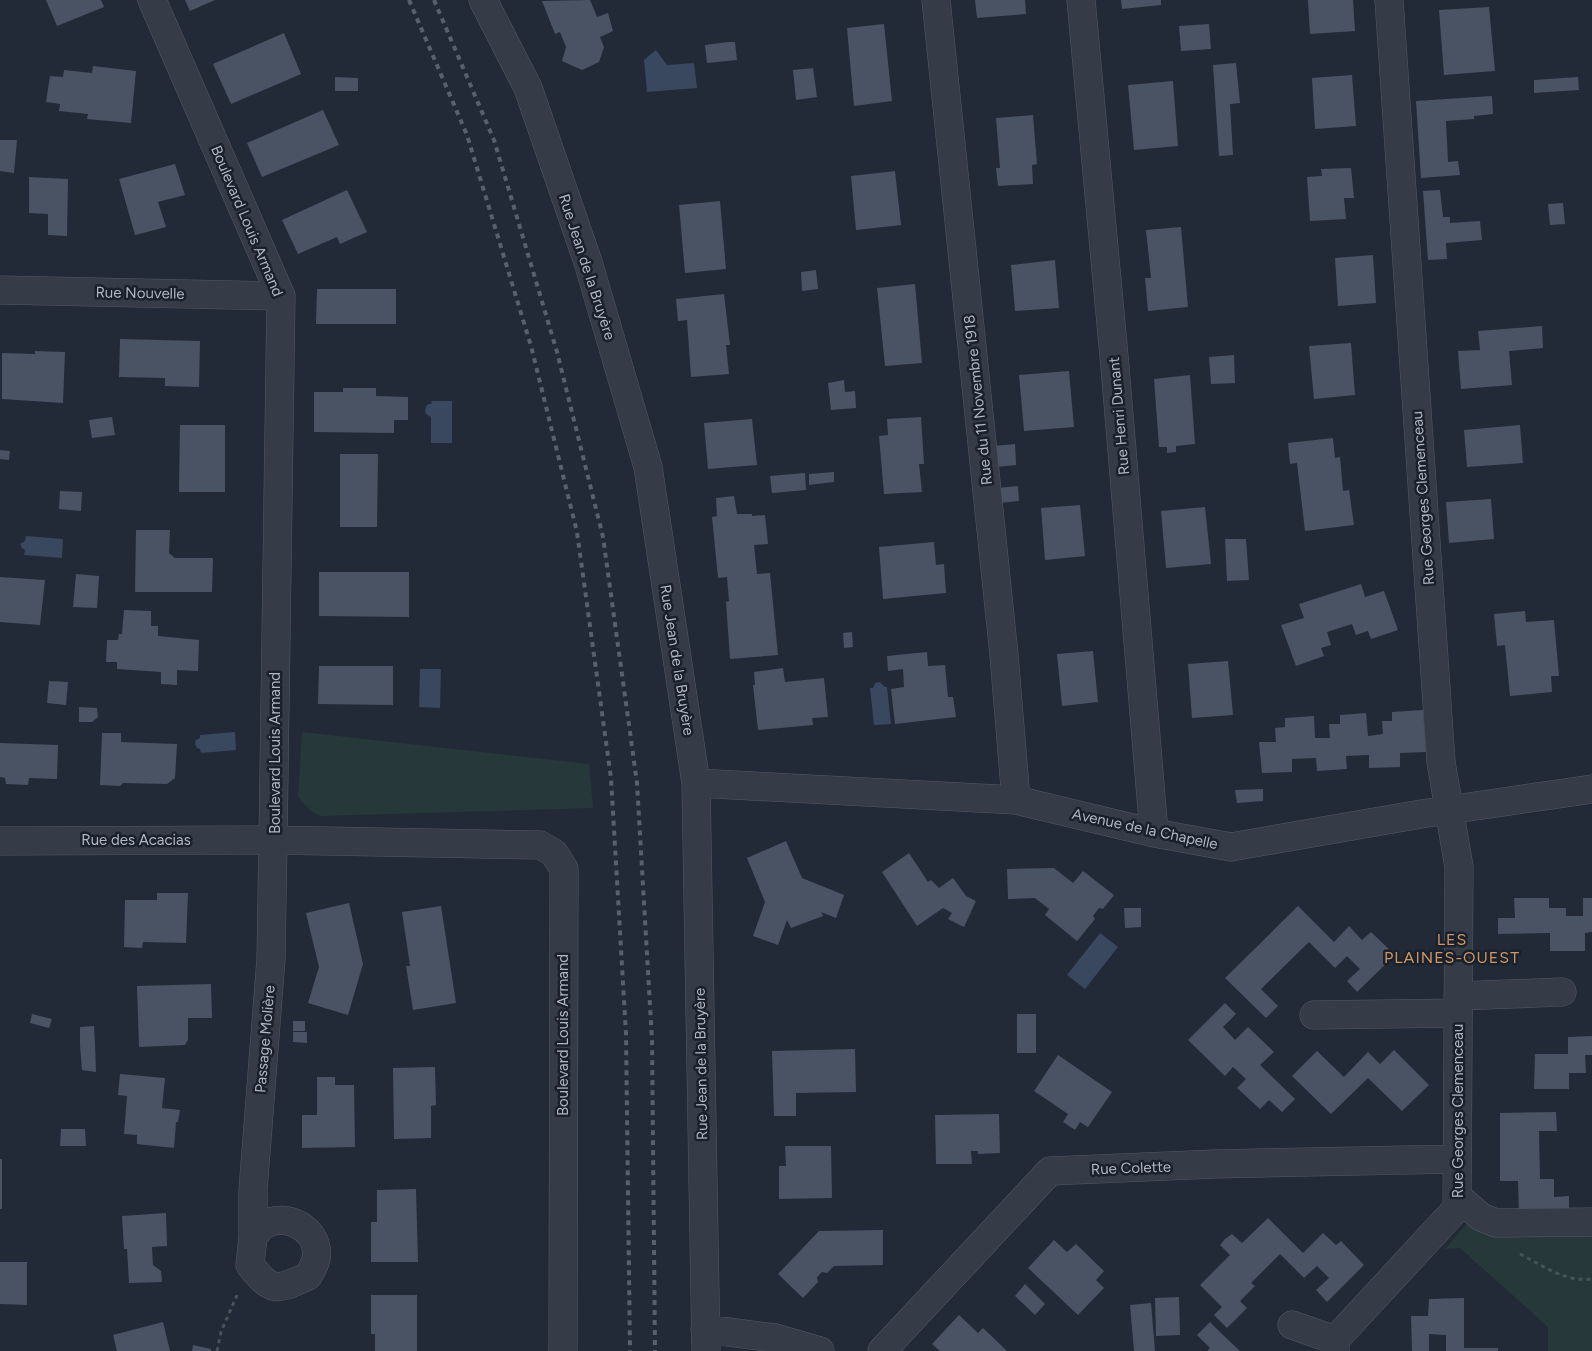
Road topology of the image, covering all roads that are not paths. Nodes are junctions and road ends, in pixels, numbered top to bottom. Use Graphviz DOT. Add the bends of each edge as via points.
graph roads {
  1 [pos="152,0"];
  2 [pos="483,0"];
  3 [pos="936,0"];
  4 [pos="1081,0"];
  5 [pos="1390,0"];
  6 [pos="0,290"];
  7 [pos="281,296"];
  8 [pos="696,783"];
  9 [pos="1592,789"];
  10 [pos="1016,800"];
  11 [pos="1449,809"];
  12 [pos="1154,833"];
  13 [pos="0,840"];
  14 [pos="273,840"];
  15 [pos="1562,992"];
  16 [pos="1458,1004"];
  17 [pos="1314,1015"];
  18 [pos="1458,1159"];
  19 [pos="1458,1197"];
  20 [pos="1592,1222"];
  21 [pos="253,1237"];
  22 [pos="1292,1325"];
  23 [pos="706,1340"];
  24 [pos="1335,1345"];
  25 [pos="563,1351"];
  26 [pos="820,1351"];
  27 [pos="882,1351"];
  1 -- 7 [label="street, Boulevard Louis Armand"];
  2 -- 8 [label="street, Rue Jean de la Bruyère" via="528,88 588,262 648,467"];
  3 -- 10 [label="street, Rue du 11 Novembre 1918"];
  4 -- 12 [label="street, Rue Henri Dunant"];
  5 -- 11 [label="street, Rue Georges Clemenceau" via="1441,762"];
  6 -- 7 [label="street, Rue Nouvelle"];
  7 -- 14 [label="street, Boulevard Louis Armand"];
  8 -- 10 [label="street, Avenue de la Chapelle"];
  8 -- 23 [label="street, Rue Jean de la Bruyère"];
  9 -- 11 [label="street, Avenue de la Chapelle"];
  10 -- 12 [label="street, Avenue de la Chapelle"];
  11 -- 12 [label="street, Avenue de la Chapelle" via="1231,847"];
  11 -- 16 [label="street, Rue Georges Clemenceau" via="1459,867"];
  13 -- 14 [label="street, Rue des Acacias"];
  14 -- 21 [label="street, Passage Molière" via="271,959 252,1190"];
  14 -- 25 [label="street, Boulevard Louis Armand" via="540,845 554,853 564,869"];
  15 -- 16 [label="street, Rue Georges Clemenceau"];
  16 -- 17 [label="street, Rue Georges Clemenceau"];
  16 -- 18 [label="street, Rue Georges Clemenceau"];
  18 -- 19 [label="street, Rue Georges Clemenceau"];
  18 -- 27 [label="street, Rue Colette" via="1050,1171"];
  19 -- 20 [label="street" via="1481,1217 1496,1224"];
  19 -- 24 [label="street, Rue Georges Clemenceau" via="1458,1208"];
  21 -- 21 [label="street, Passage Molière" via="263,1225 284,1219 301,1225 314,1240 316,1258 308,1276 282,1288 264,1283 250,1265"];
  22 -- 24 [label="street, Rue Georges Clemenceau"];
  23 -- 26 [label="street" via="775,1338"];
}
